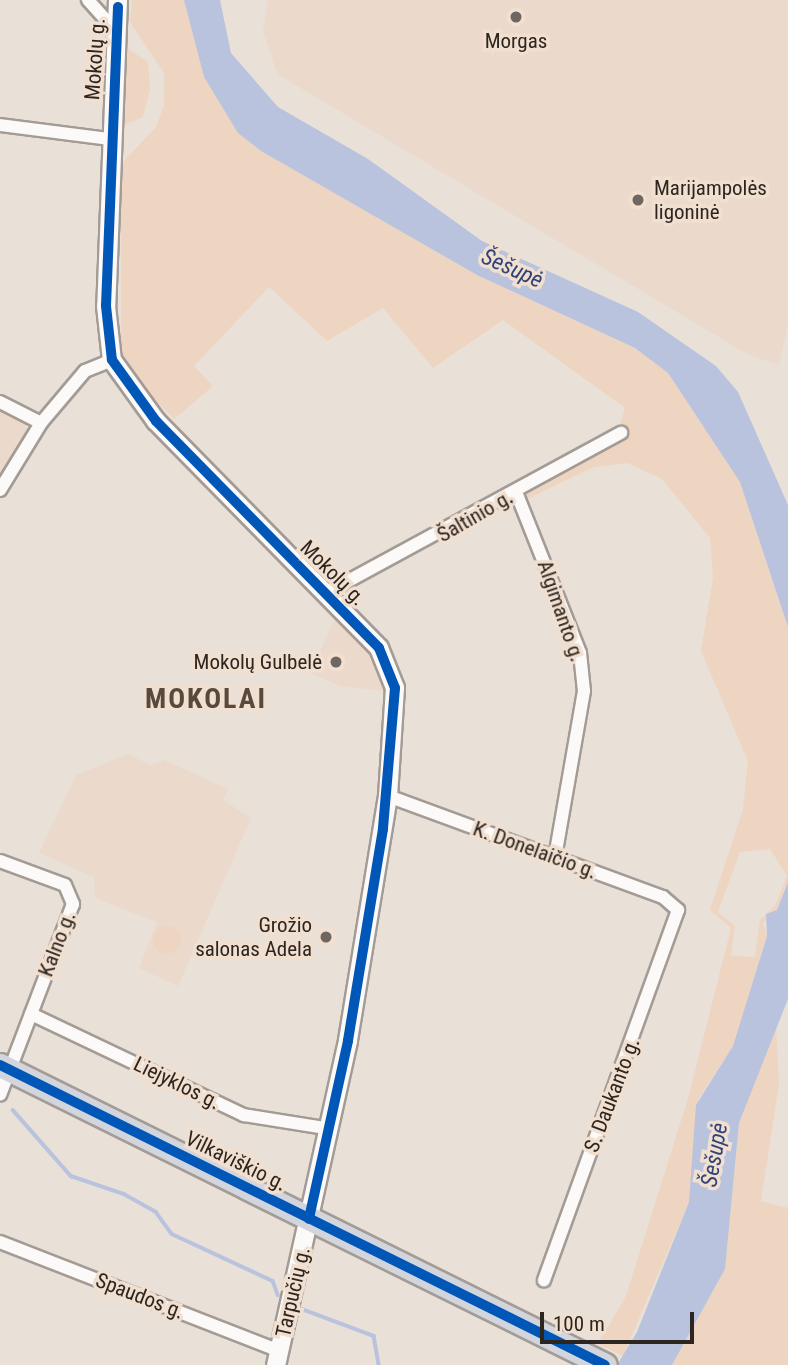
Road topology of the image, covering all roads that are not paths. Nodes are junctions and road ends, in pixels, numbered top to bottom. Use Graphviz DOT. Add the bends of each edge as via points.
graph roads {
  1 [pos="105,0"];
  2 [pos="118,0"];
  3 [pos="89,1"];
  4 [pos="116,33"];
  5 [pos="0,125"];
  6 [pos="110,139"];
  7 [pos="112,360"];
  8 [pos="0,402"];
  9 [pos="41,423"];
  10 [pos="621,433"];
  11 [pos="0,490"];
  12 [pos="516,492"];
  13 [pos="326,593"];
  14 [pos="388,796"];
  15 [pos="555,858"];
  16 [pos="0,861"];
  17 [pos="678,910"];
  18 [pos="31,1014"];
  19 [pos="5,1067"];
  20 [pos="0,1095"];
  21 [pos="331,1129"];
  22 [pos="309,1219"];
  23 [pos="0,1242"];
  24 [pos="544,1280"];
  25 [pos="281,1360"];
  26 [pos="605,1365"];
  1 -- 3 [label="street"];
  2 -- 4 [label="main road, Mokolų g."];
  3 -- 4 [label="street"];
  4 -- 6 [label="main road, Mokolų g."];
  5 -- 6 [label="street"];
  6 -- 7 [label="main road, Mokolų g." via="106,306"];
  7 -- 9 [label="street" via="85,371"];
  7 -- 13 [label="main road, Mokolų g." via="156,421"];
  8 -- 9 [label="street"];
  9 -- 11 [label="street"];
  10 -- 12 [label="street, Šaltinio g."];
  12 -- 13 [label="street, Šaltinio g."];
  12 -- 15 [label="street, Algimanto g." via="580,653 584,691"];
  13 -- 14 [label="main road, Mokolų g." via="379,648 393,674"];
  14 -- 15 [label="street, K. Donelaičio g."];
  14 -- 21 [label="main road, Mokolų g."];
  15 -- 17 [label="street, K. Donelaičio g." via="663,897"];
  16 -- 18 [label="street, Kalno g." via="65,885 73,896"];
  17 -- 24 [label="street, S. Daukanto g."];
  18 -- 19 [label="street, Kalno g."];
  18 -- 21 [label="street, Liejyklos g." via="244,1115"];
  19 -- 20 [label="street, Kalno g."];
  19 -- 22 [label="highway, Vilkaviškio g."];
  21 -- 22 [label="main road, Mokolų g."];
  22 -- 25 [label="main road, Tarpučių g."];
  22 -- 26 [label="highway, Vilkaviškio g."];
  23 -- 25 [label="street, Spaudos g."];
}
